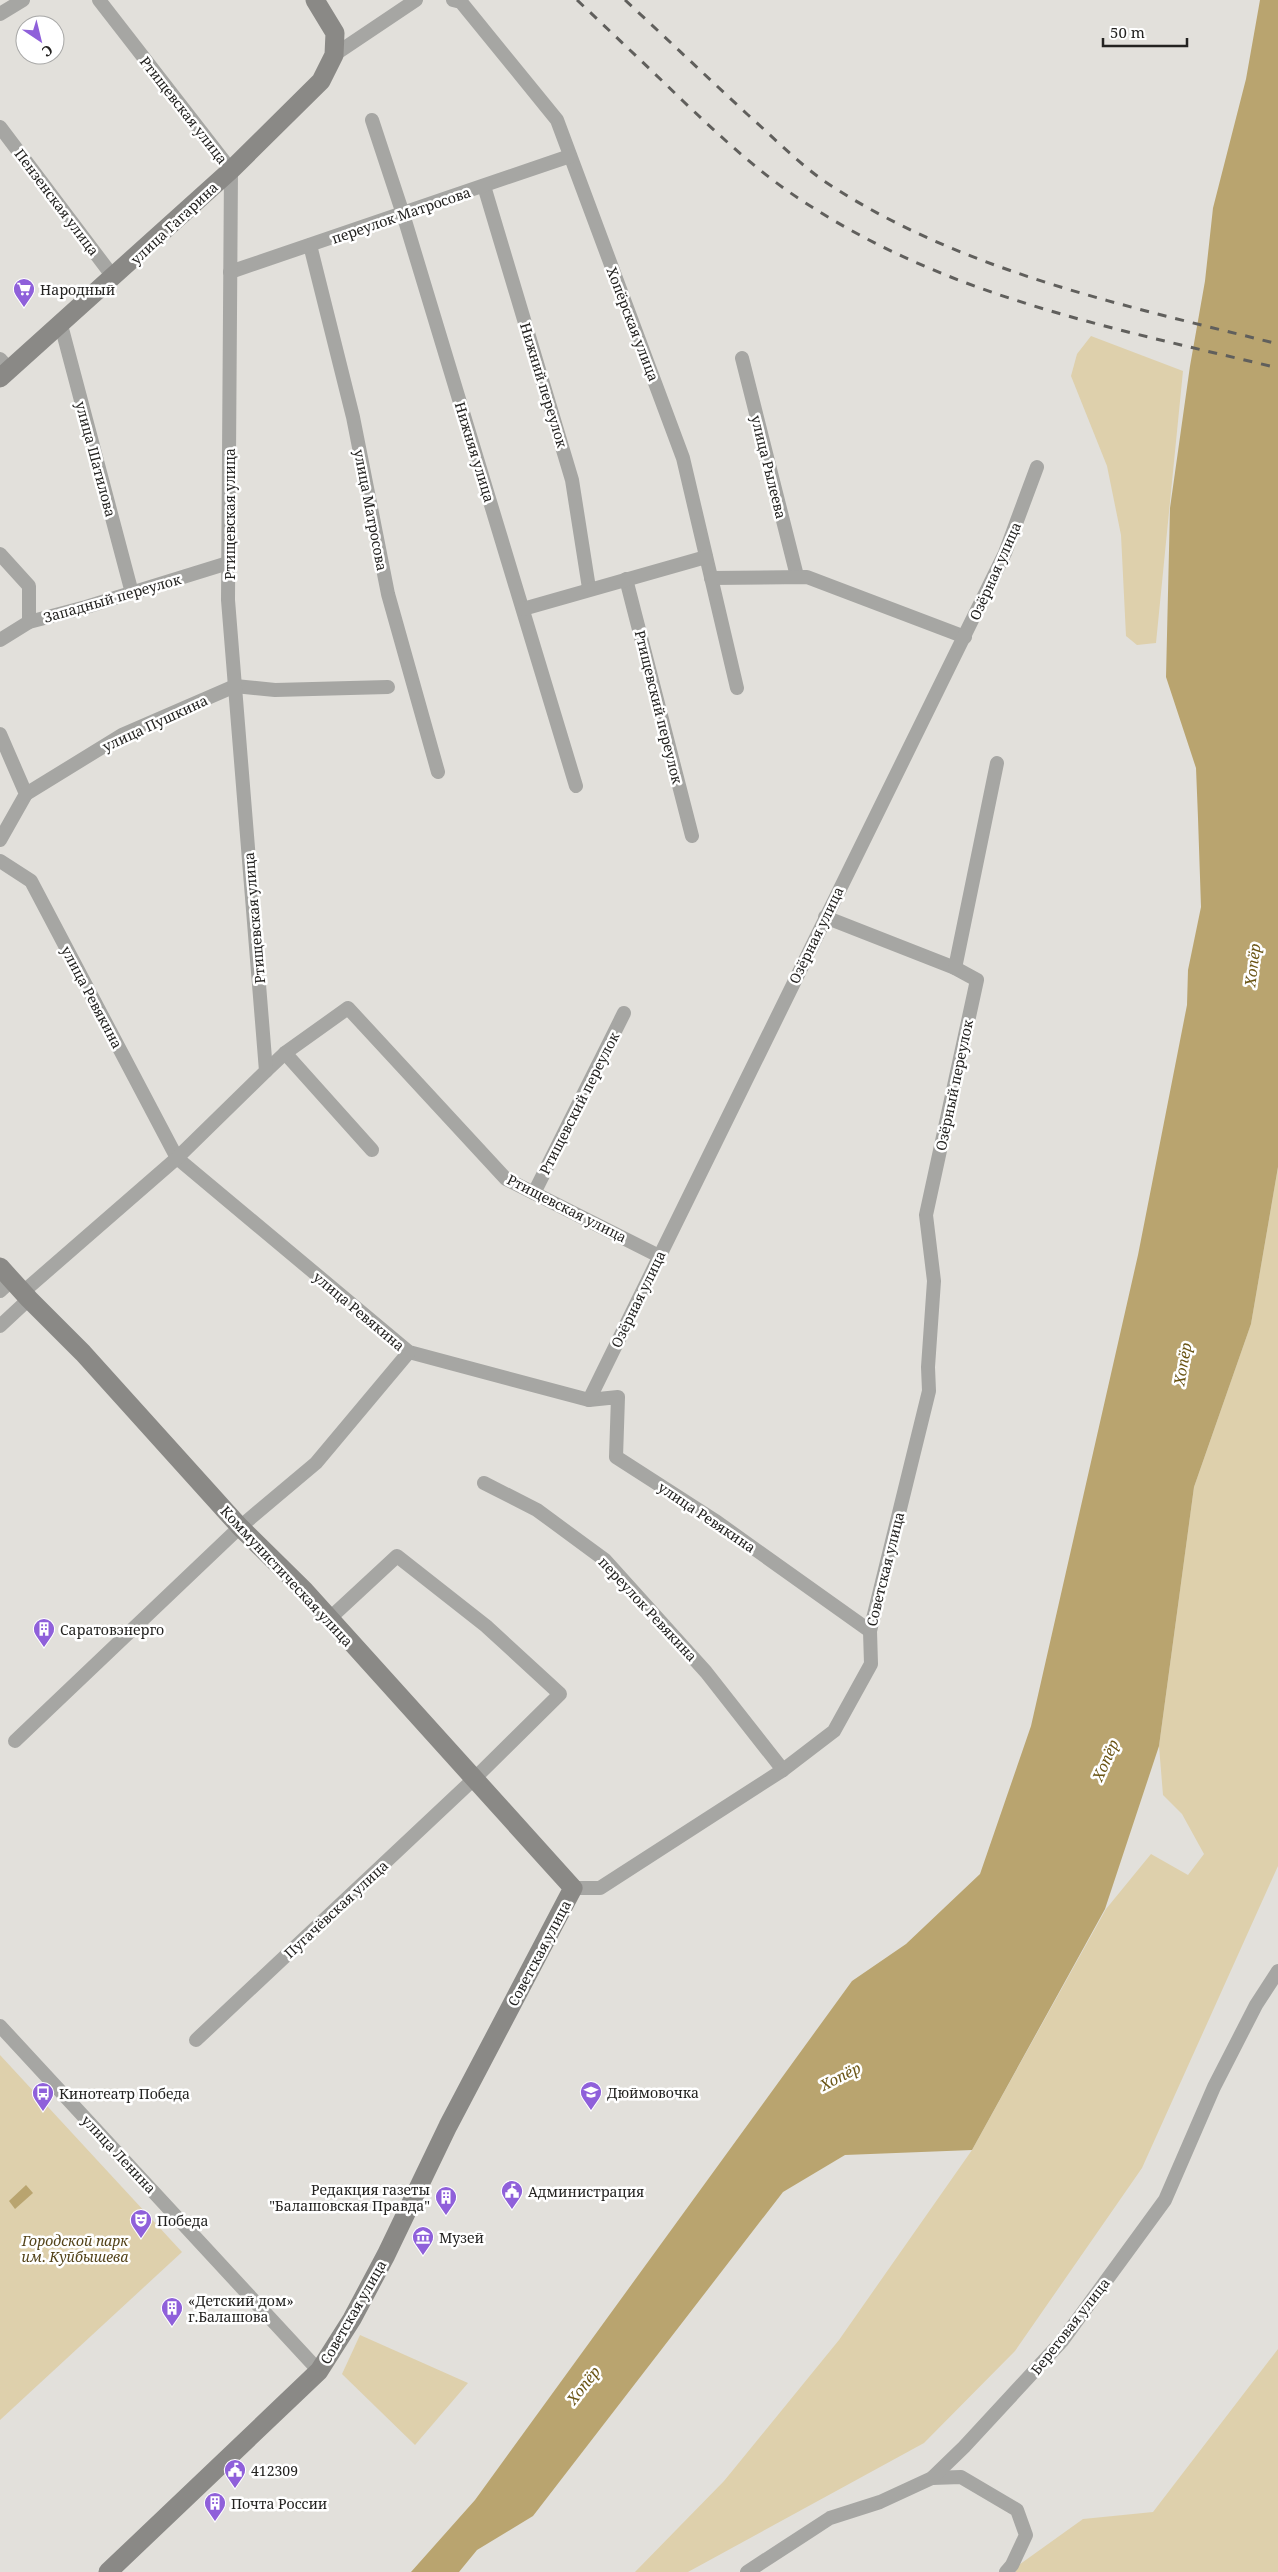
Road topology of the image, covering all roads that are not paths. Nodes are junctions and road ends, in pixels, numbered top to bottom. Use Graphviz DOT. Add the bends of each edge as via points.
graph roads {
  1 [pos="23,0"];
  2 [pos="99,0"];
  3 [pos="315,0"];
  4 [pos="416,0"];
  5 [pos="453,0"];
  6 [pos="0,14"];
  7 [pos="334,55"];
  8 [pos="372,120"];
  9 [pos="0,127"];
  10 [pos="570,156"];
  11 [pos="231,170"];
  12 [pos="484,186"];
  13 [pos="403,214"];
  14 [pos="310,245"];
  15 [pos="230,272"];
  16 [pos="114,278"];
  17 [pos="61,325"];
  18 [pos="742,358"];
  19 [pos="3,369"];
  20 [pos="1037,467"];
  21 [pos="0,554"];
  22 [pos="706,557"];
  23 [pos="228,563"];
  24 [pos="797,576"];
  25 [pos="711,578"];
  26 [pos="626,579"];
  27 [pos="589,588"];
  28 [pos="132,593"];
  29 [pos="523,609"];
  30 [pos="29,622"];
  31 [pos="965,638"];
  32 [pos="0,640"];
  33 [pos="235,686"];
  34 [pos="388,687"];
  35 [pos="737,688"];
  36 [pos="0,734"];
  37 [pos="996,763"];
  38 [pos="438,772"];
  39 [pos="576,786"];
  40 [pos="26,794"];
  41 [pos="692,836"];
  42 [pos="0,840"];
  43 [pos="0,861"];
  44 [pos="825,918"];
  45 [pos="954,968"];
  46 [pos="624,1013"];
  47 [pos="285,1053"];
  48 [pos="266,1071"];
  49 [pos="372,1150"];
  50 [pos="177,1158"];
  51 [pos="534,1193"];
  52 [pos="926,1215"];
  53 [pos="659,1256"];
  54 [pos="13,1286"];
  55 [pos="0,1326"];
  56 [pos="409,1352"];
  57 [pos="589,1400"];
  58 [pos="484,1482"];
  59 [pos="240,1527"];
  60 [pos="329,1618"];
  61 [pos="870,1631"];
  62 [pos="15,1741"];
  63 [pos="783,1770"];
  64 [pos="475,1778"];
  65 [pos="573,1888"];
  66 [pos="1278,1972"];
  67 [pos="0,2026"];
  68 [pos="196,2040"];
  69 [pos="319,2371"];
  70 [pos="932,2478"];
  71 [pos="108,2572"];
  72 [pos="747,2572"];
  73 [pos="1006,2572"];
  1 -- 6 [label="street"];
  2 -- 11 [label="street, Ртищевская улица"];
  3 -- 7 [label="street" via="334,33"];
  4 -- 7 [label="street"];
  5 -- 10 [label="street, Хопёрская улица" via="461,2 557,120"];
  7 -- 11 [label="street, улица Гагарина" via="322,80"];
  8 -- 13 [label="street, Нижняя улица"];
  9 -- 16 [label="street, Пензенская улица"];
  10 -- 12 [label="street, переулок Матросова"];
  10 -- 22 [label="street, Хопёрская улица" via="683,458"];
  11 -- 15 [label="street, Ртищевская улица"];
  11 -- 16 [label="street, улица Гагарина"];
  12 -- 13 [label="street, переулок Матросова"];
  12 -- 27 [label="street, Нижний переулок" via="572,480"];
  13 -- 14 [label="street, переулок Матросова"];
  13 -- 29 [label="street, Нижняя улица"];
  14 -- 15 [label="street, переулок Матросова"];
  14 -- 38 [label="street, улица Матросова" via="353,417 388,594"];
  15 -- 23 [label="street, Ртищевская улица"];
  16 -- 17 [label="street, улица Гагарина"];
  17 -- 19 [label="street, улица Гагарина"];
  17 -- 28 [label="street, улица Шатилова"];
  18 -- 24 [label="street, улица Рылеева"];
  20 -- 31 [label="street, Озёрная улица" via="1005,553"];
  21 -- 30 [label="street" via="29,586"];
  22 -- 25 [label="street, Хопёрская улица"];
  22 -- 26 [label="street"];
  23 -- 28 [label="street, Западный переулок"];
  23 -- 33 [label="street, Ртищевская улица"];
  24 -- 25 [label="street"];
  24 -- 31 [label="street" via="807,577"];
  25 -- 35 [label="street, Хопёрская улица"];
  26 -- 27 [label="street"];
  26 -- 41 [label="street, Ртищевский переулок"];
  27 -- 29 [label="street"];
  28 -- 30 [label="street, Западный переулок"];
  29 -- 39 [label="street, Нижняя улица"];
  30 -- 32 [label="street, Западный переулок"];
  31 -- 44 [label="street, Озёрная улица"];
  33 -- 34 [label="street" via="275,690"];
  33 -- 40 [label="street, улица Пушкина" via="122,735"];
  33 -- 48 [label="street, Ртищевская улица"];
  36 -- 40 [label="street"];
  37 -- 45 [label="street"];
  40 -- 42 [label="street"];
  43 -- 50 [label="street, улица Ревякина" via="32,881"];
  44 -- 45 [label="street, Озёрный переулок"];
  44 -- 53 [label="street, Озёрная улица"];
  45 -- 52 [label="street, Озёрный переулок" via="977,980"];
  46 -- 51 [label="street, Ртищевский переулок"];
  47 -- 48 [label="street, Ртищевская улица"];
  47 -- 49 [label="street"];
  47 -- 51 [label="street, Ртищевская улица" via="348,1008 506,1179"];
  48 -- 50 [label="street, Ртищевская улица"];
  50 -- 54 [label="street, Ртищевская улица"];
  50 -- 56 [label="street, улица Ревякина"];
  51 -- 53 [label="street, Ртищевская улица"];
  52 -- 61 [label="street, Советская улица" via="934,1281 929,1391"];
  53 -- 57 [label="street, Озёрная улица"];
  54 -- 55 [label="street, Ртищевская улица"];
  54 -- 59 [label="street, Коммунистическая улица" via="83,1353"];
  56 -- 57 [label="street, улица Ревякина"];
  56 -- 59 [label="street" via="316,1463"];
  57 -- 61 [label="street, улица Ревякина" via="618,1397 616,1456 717,1522"];
  58 -- 63 [label="street, переулок Ревякина" via="537,1510 605,1560 706,1672"];
  59 -- 60 [label="street, Коммунистическая улица"];
  59 -- 62 [label="street"];
  60 -- 64 [label="street, Коммунистическая улица"];
  60 -- 64 [label="street, Пугачёвская улица" via="397,1556 486,1626 560,1694"];
  61 -- 63 [label="street, Советская улица" via="871,1664 834,1731"];
  63 -- 65 [label="street, Советская улица" via="600,1888"];
  64 -- 65 [label="street, Коммунистическая улица"];
  64 -- 68 [label="street, Пугачёвская улица"];
  65 -- 69 [label="street, Советская улица" via="448,2126 386,2255 352,2319"];
  66 -- 70 [label="street, Береговая улица" via="1256,2005 1214,2087 1165,2200 1062,2341"];
  67 -- 69 [label="street, улица Ленина"];
  69 -- 71 [label="street, Советская улица"];
  70 -- 72 [label="street, Береговая улица" via="880,2502 830,2518"];
  70 -- 73 [label="street" via="961,2477 1017,2510 1026,2535"];
}
